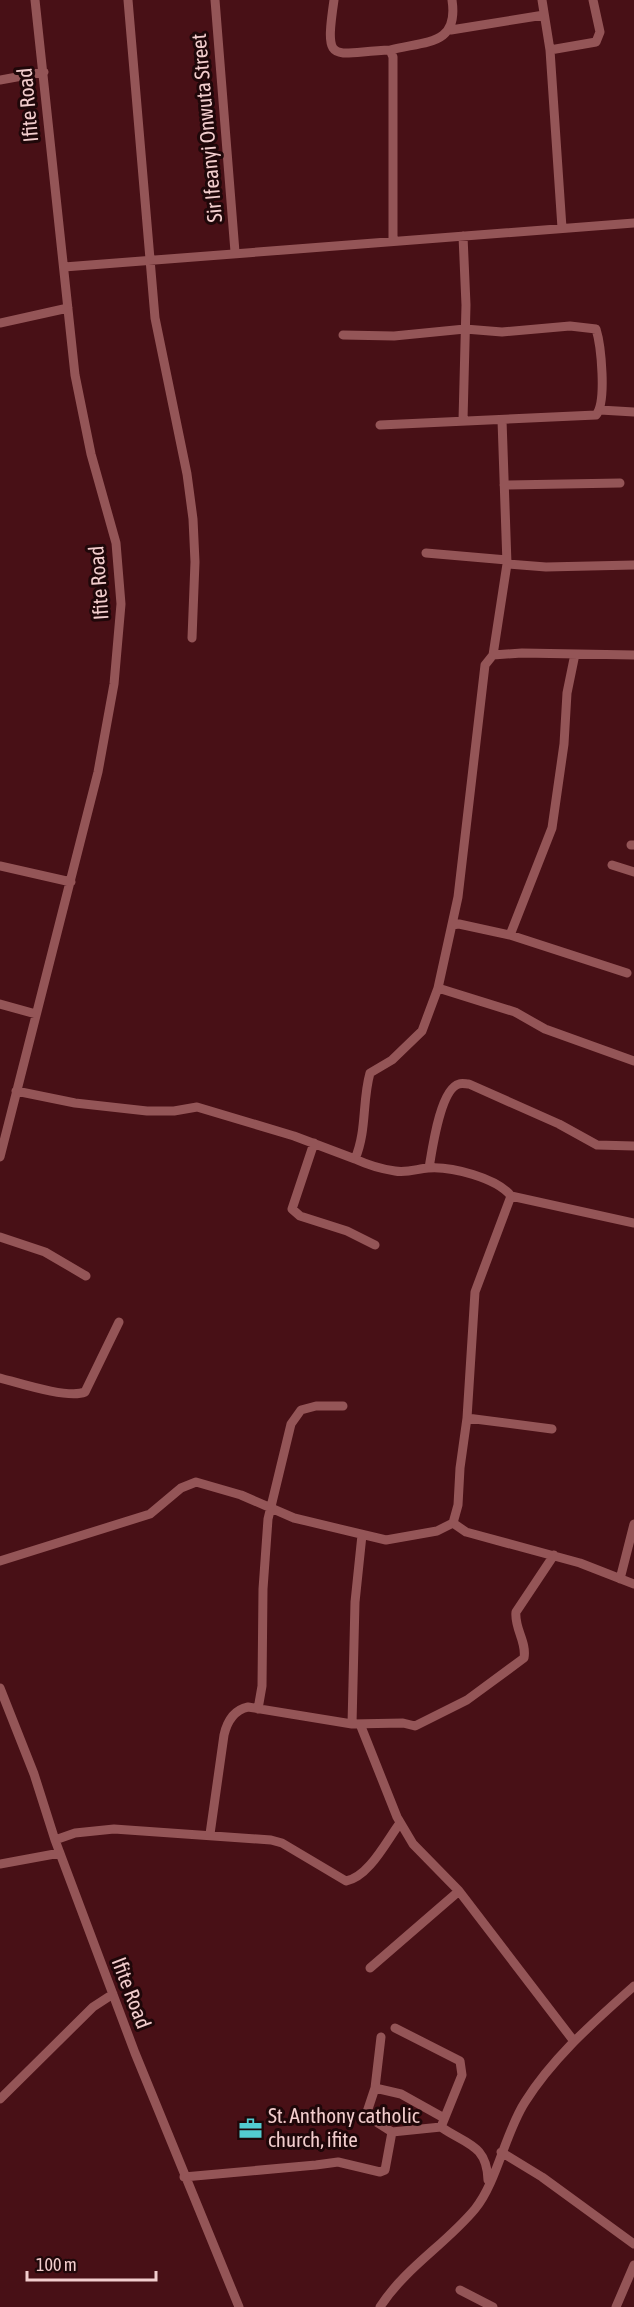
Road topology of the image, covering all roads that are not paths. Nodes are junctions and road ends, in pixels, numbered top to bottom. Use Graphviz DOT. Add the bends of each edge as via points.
graph roads {
  1 [pos="35,0"];
  2 [pos="129,0"];
  3 [pos="215,0"];
  4 [pos="334,0"];
  5 [pos="452,0"];
  6 [pos="542,0"];
  7 [pos="593,0"];
  8 [pos="544,15"];
  9 [pos="451,30"];
  10 [pos="390,50"];
  11 [pos="550,50"];
  12 [pos="44,72"];
  13 [pos="0,80"];
  14 [pos="634,223"];
  15 [pos="562,228"];
  16 [pos="463,236"];
  17 [pos="393,241"];
  18 [pos="235,252"];
  19 [pos="150,260"];
  20 [pos="64,267"];
  21 [pos="68,308"];
  22 [pos="0,323"];
  23 [pos="465,329"];
  24 [pos="343,335"];
  25 [pos="600,410"];
  26 [pos="634,412"];
  27 [pos="463,420"];
  28 [pos="502,420"];
  29 [pos="380,425"];
  30 [pos="620,483"];
  31 [pos="504,485"];
  32 [pos="426,553"];
  33 [pos="507,562"];
  34 [pos="634,565"];
  35 [pos="192,638"];
  36 [pos="575,654"];
  37 [pos="493,655"];
  38 [pos="634,655"];
  39 [pos="612,865"];
  40 [pos="0,866"];
  41 [pos="634,872"];
  42 [pos="71,882"];
  43 [pos="452,925"];
  44 [pos="510,935"];
  45 [pos="627,973"];
  46 [pos="438,988"];
  47 [pos="0,1004"];
  48 [pos="36,1014"];
  49 [pos="634,1061"];
  50 [pos="16,1091"];
  51 [pos="314,1143"];
  52 [pos="634,1146"];
  53 [pos="1,1152"];
  54 [pos="355,1159"];
  55 [pos="429,1168"];
  56 [pos="511,1196"];
  57 [pos="634,1223"];
  58 [pos="0,1237"];
  59 [pos="375,1245"];
  60 [pos="86,1276"];
  61 [pos="119,1322"];
  62 [pos="0,1378"];
  63 [pos="343,1406"];
  64 [pos="467,1418"];
  65 [pos="552,1429"];
  66 [pos="270,1507"];
  67 [pos="453,1523"];
  68 [pos="633,1529"];
  69 [pos="362,1535"];
  70 [pos="554,1555"];
  71 [pos="0,1561"];
  72 [pos="620,1579"];
  73 [pos="634,1584"];
  74 [pos="0,1688"];
  75 [pos="258,1709"];
  76 [pos="356,1724"];
  77 [pos="400,1823"];
  78 [pos="210,1834"];
  79 [pos="55,1840"];
  80 [pos="60,1853"];
  81 [pos="0,1864"];
  82 [pos="459,1891"];
  83 [pos="370,1968"];
  84 [pos="634,1986"];
  85 [pos="112,1994"];
  86 [pos="394,2028"];
  87 [pos="381,2037"];
  88 [pos="573,2040"];
  89 [pos="375,2088"];
  90 [pos="0,2099"];
  91 [pos="442,2122"];
  92 [pos="392,2132"];
  93 [pos="501,2152"];
  94 [pos="183,2177"];
  95 [pos="488,2185"];
  96 [pos="634,2244"];
  97 [pos="634,2265"];
  98 [pos="460,2290"];
  99 [pos="238,2307"];
  100 [pos="380,2307"];
  101 [pos="493,2307"];
  102 [pos="616,2307"];
  1 -- 12 [label="street, Ifite Road"];
  2 -- 19 [label="street"];
  3 -- 18 [label="street, Sir Ifeanyi Onwuta Street"];
  4 -- 10 [label="street" via="328,39 332,48 340,54"];
  5 -- 9 [label="street" via="455,16"];
  6 -- 8 [label="street"];
  7 -- 11 [label="street" via="600,32 596,42"];
  8 -- 9 [label="street"];
  8 -- 11 [label="street"];
  9 -- 10 [label="street" via="440,38"];
  10 -- 17 [label="street"];
  11 -- 15 [label="street"];
  12 -- 13 [label="street"];
  12 -- 20 [label="street, Ifite Road"];
  14 -- 15 [label="street"];
  15 -- 16 [label="street"];
  16 -- 17 [label="street"];
  16 -- 23 [label="street"];
  17 -- 18 [label="street"];
  18 -- 19 [label="street"];
  19 -- 20 [label="street"];
  19 -- 35 [label="street" via="154,318 193,519"];
  20 -- 21 [label="street, Ifite Road"];
  21 -- 22 [label="street"];
  21 -- 42 [label="street, Ifite Road" via="75,375 91,454 116,543 122,604 106,732"];
  23 -- 24 [label="street" via="394,336"];
  23 -- 25 [label="street" via="502,332 570,326 596,330 600,342"];
  23 -- 27 [label="street"];
  25 -- 26 [label="street"];
  25 -- 28 [label="street" via="587,417"];
  27 -- 28 [label="street"];
  27 -- 29 [label="street"];
  28 -- 31 [label="street"];
  30 -- 31 [label="street"];
  31 -- 33 [label="street"];
  32 -- 33 [label="street"];
  33 -- 34 [label="street" via="546,567"];
  33 -- 37 [label="street"];
  36 -- 37 [label="street"];
  36 -- 38 [label="street"];
  36 -- 44 [label="street" via="552,828"];
  37 -- 43 [label="street" via="485,665"];
  39 -- 41 [label="street"];
  40 -- 42 [label="street"];
  42 -- 48 [label="street, Ifite Road"];
  43 -- 44 [label="street"];
  43 -- 46 [label="street"];
  44 -- 45 [label="street"];
  46 -- 49 [label="street" via="515,1012 545,1029"];
  46 -- 54 [label="street" via="422,1032 392,1060 370,1073 366,1115"];
  47 -- 48 [label="street"];
  48 -- 50 [label="street, Ifite Road"];
  50 -- 51 [label="street" via="147,1111 197,1107"];
  50 -- 53 [label="street, Ifite Road"];
  51 -- 54 [label="street"];
  51 -- 59 [label="street" via="292,1209 300,1216"];
  52 -- 55 [label="street" via="597,1145 469,1084 459,1084 441,1110"];
  54 -- 55 [label="street" via="397,1172"];
  55 -- 56 [label="street" via="484,1179 506,1189"];
  56 -- 57 [label="street"];
  56 -- 64 [label="street" via="475,1292"];
  58 -- 60 [label="street" via="61,1259"];
  61 -- 62 [label="street" via="85,1392 79,1395"];
  63 -- 66 [label="street" via="316,1406 301,1410 295,1417"];
  64 -- 65 [label="street"];
  64 -- 67 [label="street"];
  66 -- 69 [label="street" via="294,1518"];
  66 -- 71 [label="street" via="210,1485 189,1483 150,1514"];
  66 -- 75 [label="street"];
  67 -- 69 [label="street" via="406,1538 386,1540"];
  67 -- 70 [label="street" via="466,1532"];
  68 -- 72 [label="street"];
  69 -- 76 [label="street" via="355,1602"];
  70 -- 72 [label="street"];
  70 -- 76 [label="street" via="516,1612 526,1650 524,1658 482,1690 421,1724"];
  72 -- 73 [label="street"];
  74 -- 79 [label="street, Ifite Road"];
  75 -- 76 [label="street"];
  75 -- 78 [label="street" via="243,1707 226,1727"];
  76 -- 77 [label="street"];
  77 -- 78 [label="street" via="366,1869 354,1880 346,1881 282,1843"];
  77 -- 82 [label="street" via="413,1844"];
  78 -- 79 [label="street" via="114,1829 75,1833"];
  79 -- 80 [label="street, Ifite Road"];
  80 -- 81 [label="street"];
  80 -- 85 [label="street, Ifite Road"];
  82 -- 83 [label="street"];
  82 -- 88 [label="street"];
  84 -- 88 [label="street"];
  85 -- 90 [label="street" via="93,2007"];
  85 -- 94 [label="street, Ifite Road"];
  86 -- 91 [label="street" via="460,2061 462,2075"];
  87 -- 89 [label="street"];
  88 -- 93 [label="street" via="524,2102"];
  89 -- 91 [label="street" via="401,2094"];
  89 -- 92 [label="street" via="367,2112"];
  91 -- 92 [label="street"];
  91 -- 95 [label="street" via="482,2153 488,2166"];
  92 -- 94 [label="street" via="385,2170 381,2172 328,2162"];
  93 -- 95 [label="street"];
  93 -- 96 [label="street"];
  94 -- 99 [label="street, Ifite Road"];
  95 -- 100 [label="street" via="476,2208 423,2258"];
  97 -- 102 [label="street"];
  98 -- 101 [label="street"];
}
